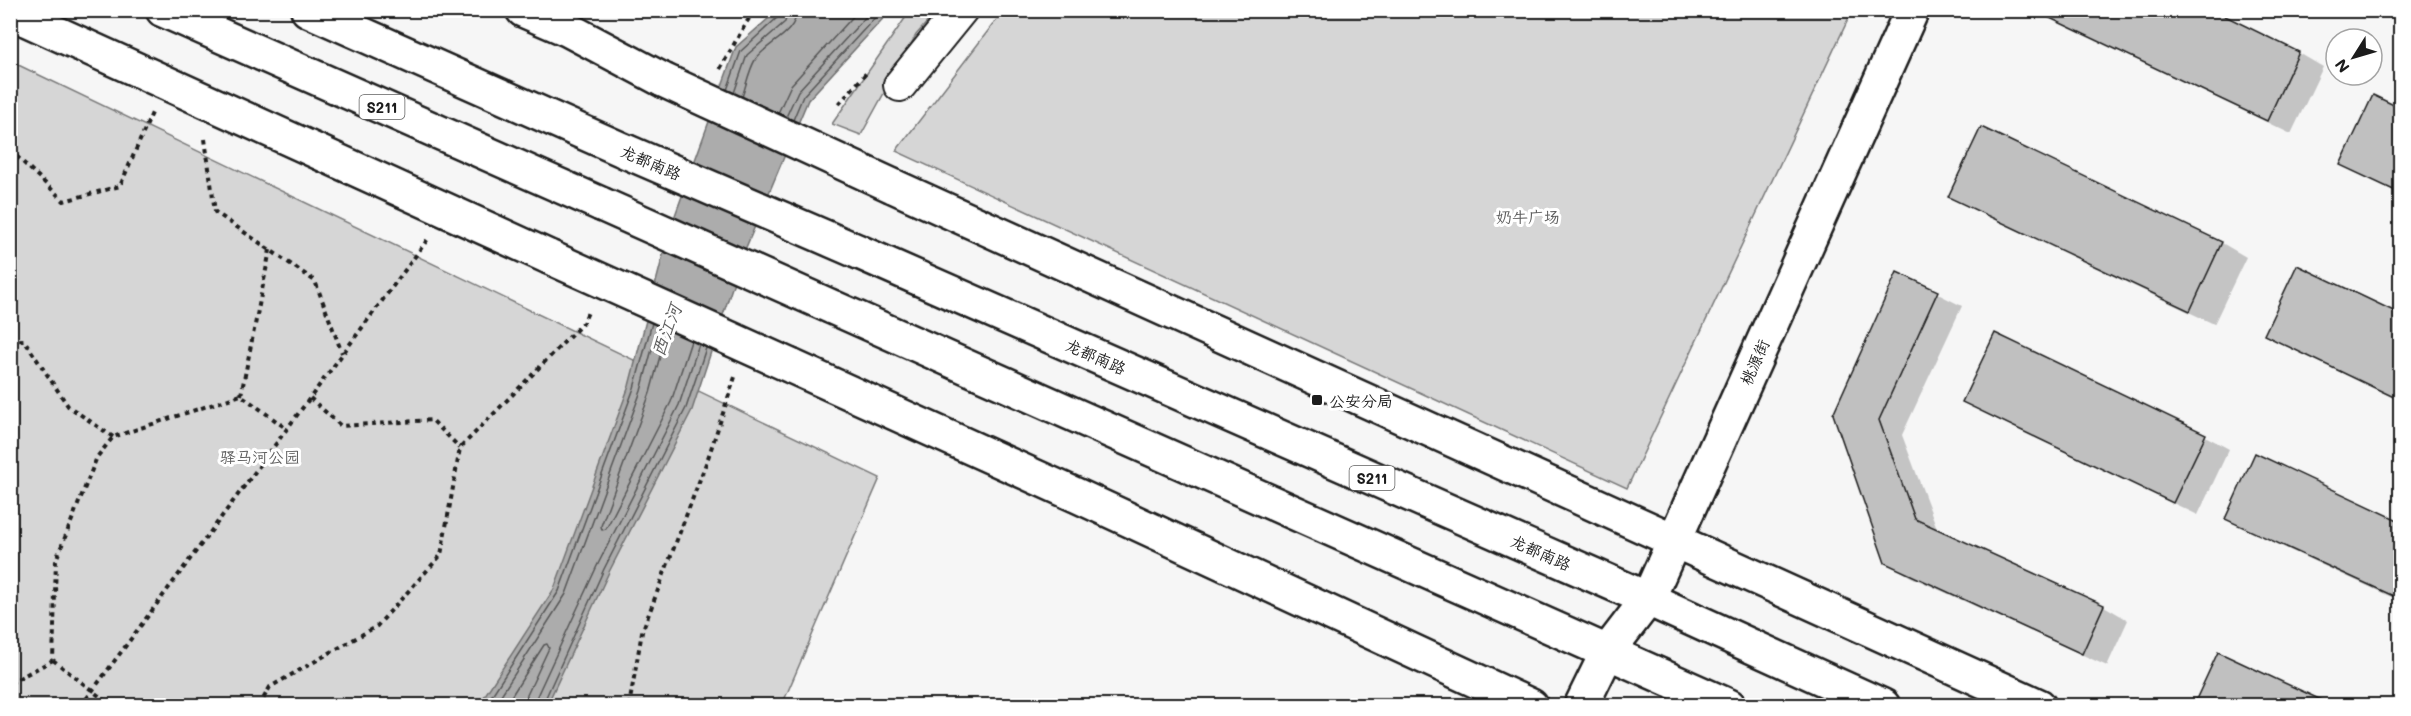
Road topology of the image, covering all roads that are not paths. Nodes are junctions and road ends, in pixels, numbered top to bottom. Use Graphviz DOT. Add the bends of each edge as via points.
graph roads {
  1 [pos="163,10"];
  2 [pos="308,10"];
  3 [pos="523,10"];
  4 [pos="961,10"];
  5 [pos="1912,10"];
  6 [pos="10,12"];
  7 [pos="571,20"];
  8 [pos="900,86"];
  9 [pos="1674,539"];
  10 [pos="1648,599"];
  11 [pos="1608,651"];
  12 [pos="1531,705"];
  13 [pos="1581,705"];
  14 [pos="1729,705"];
  15 [pos="1883,705"];
  16 [pos="2039,705"];
  1 -- 11 [label="street, S211, bridge"];
  2 -- 10 [label="street, 龙都南路 / S211, bridge"];
  3 -- 7 [label="street"];
  4 -- 8 [label="street"];
  5 -- 9 [label="street, 桃源街"];
  6 -- 12 [label="street, bridge"];
  7 -- 9 [label="street, bridge" via="663,80"];
  9 -- 10 [label="street, 桃源街"];
  9 -- 16 [label="street"];
  10 -- 11 [label="street, 桃源街"];
  10 -- 15 [label="street, 龙都南路 / S211"];
  11 -- 13 [label="street, 桃源街"];
  11 -- 14 [label="street, S211"];
}
